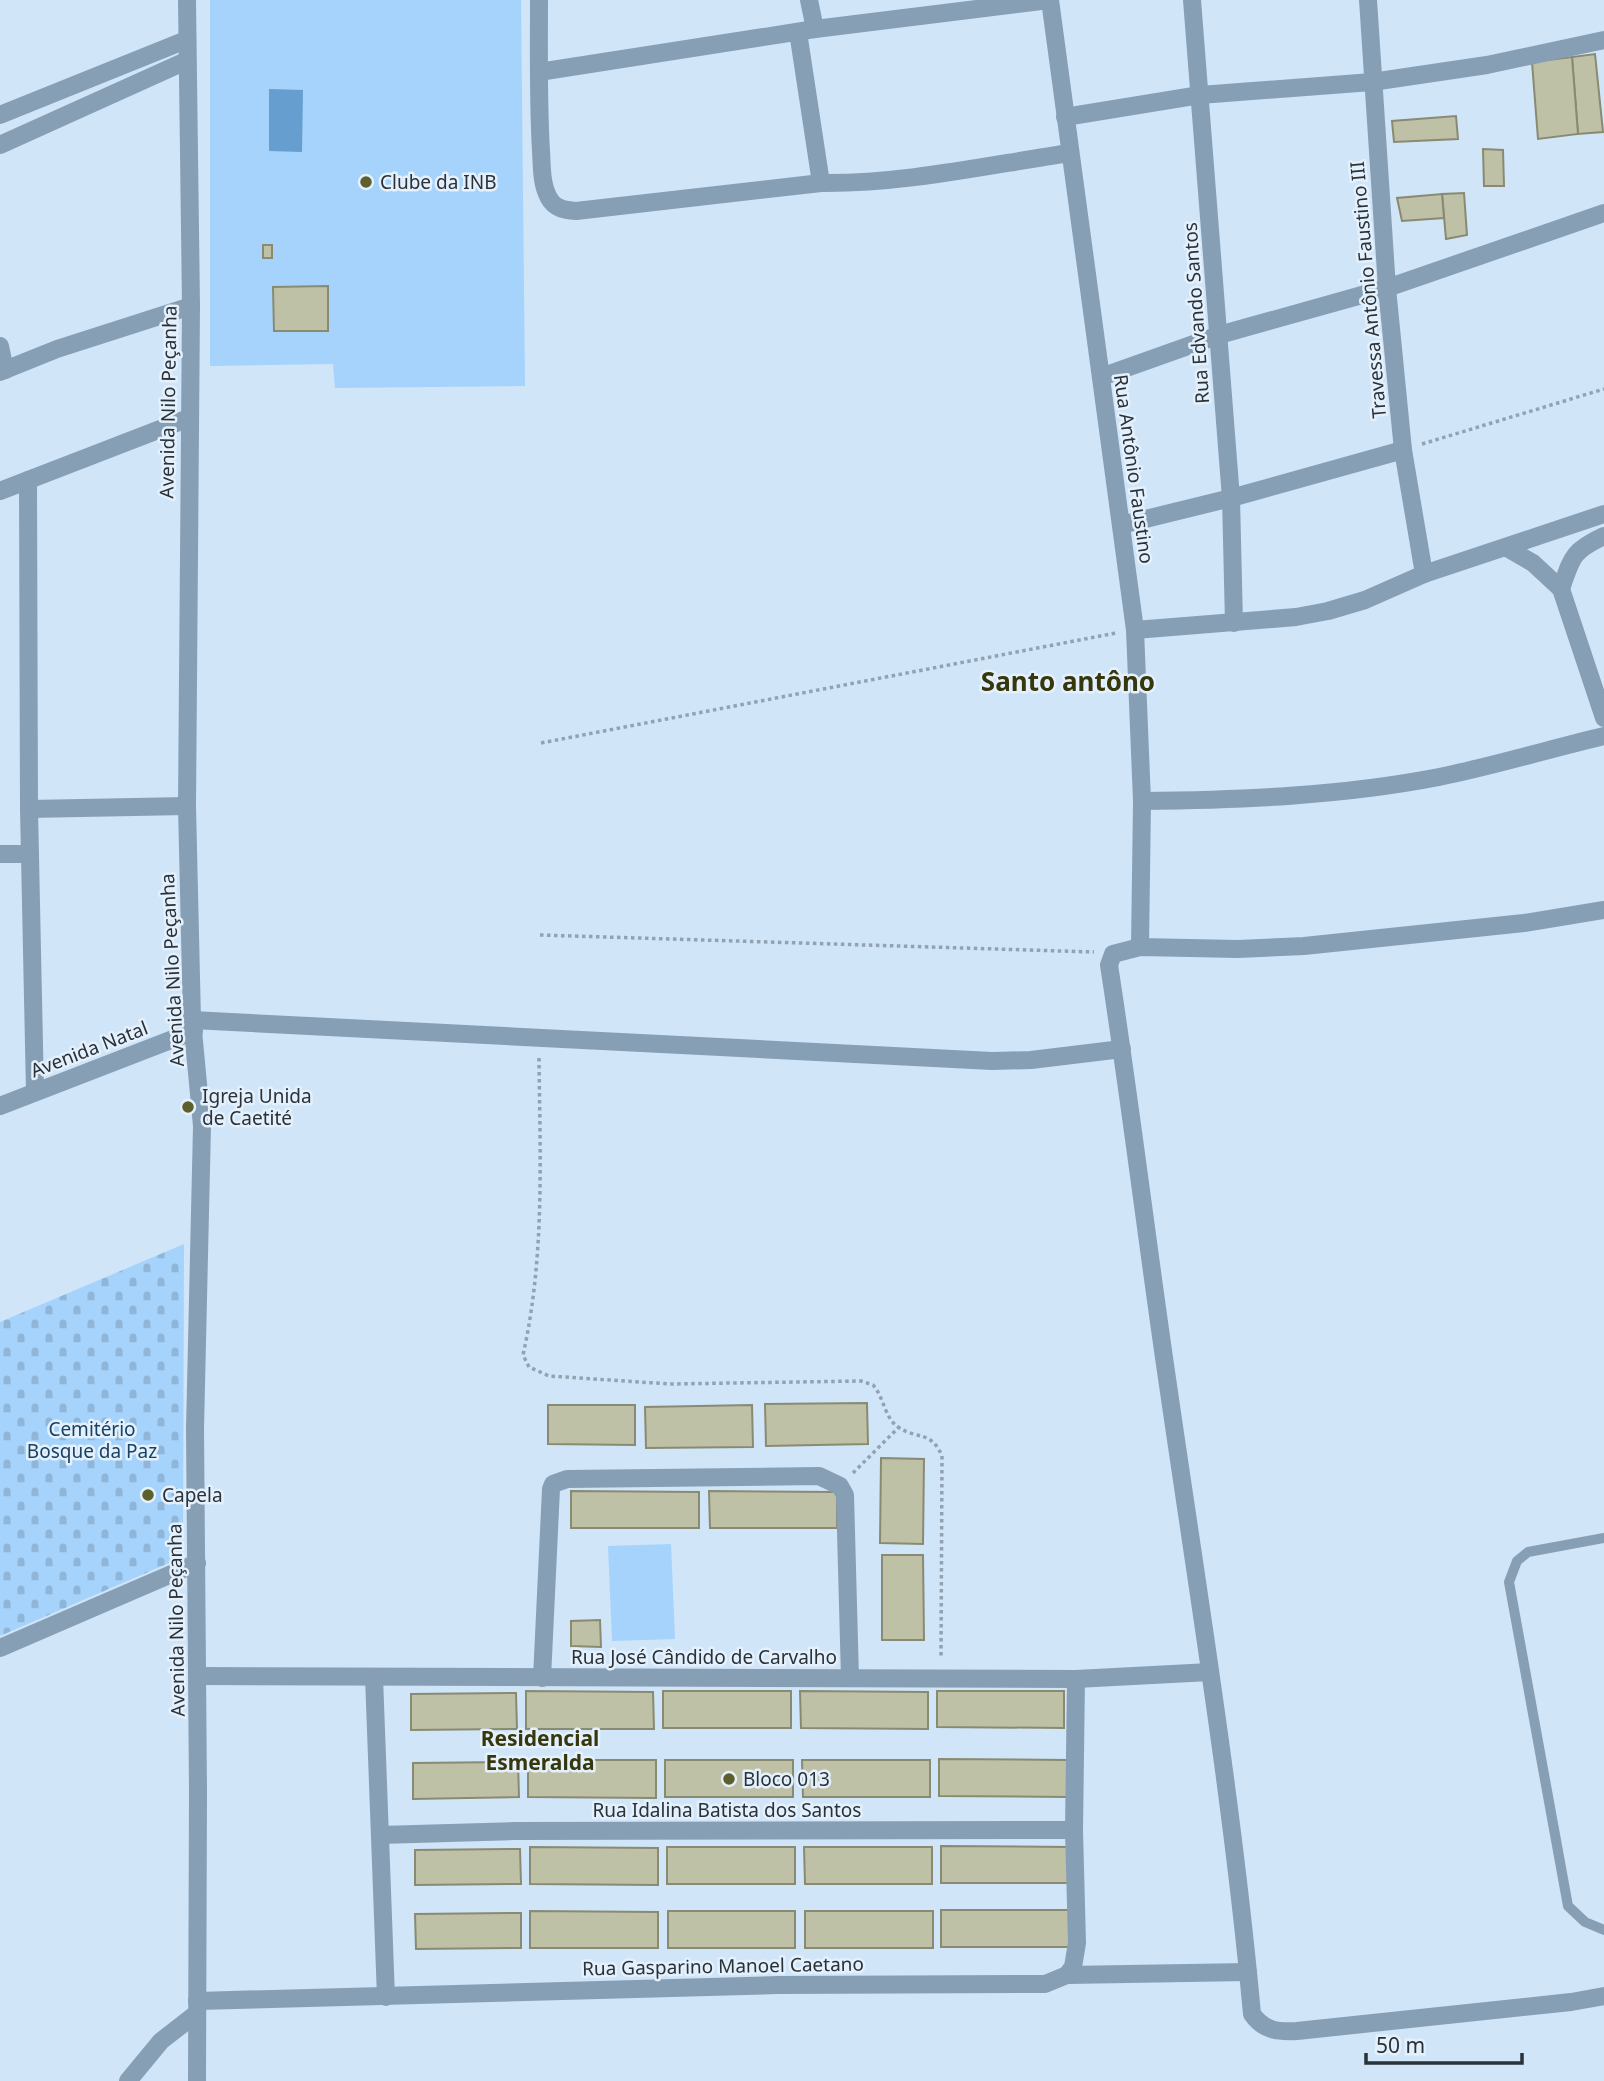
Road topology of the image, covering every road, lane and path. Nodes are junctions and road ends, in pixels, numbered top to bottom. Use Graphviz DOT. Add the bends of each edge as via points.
graph roads {
  1 [pos="187,0"];
  2 [pos="538,0"];
  3 [pos="809,0"];
  4 [pos="1050,0"];
  5 [pos="1192,0"];
  6 [pos="1368,0"];
  7 [pos="806,30"];
  8 [pos="186,40"];
  9 [pos="1604,40"];
  10 [pos="186,61"];
  11 [pos="540,72"];
  12 [pos="1372,82"];
  13 [pos="1200,95"];
  14 [pos="0,114"];
  15 [pos="1065,117"];
  16 [pos="0,145"];
  17 [pos="1070,153"];
  18 [pos="821,183"];
  19 [pos="1604,213"];
  20 [pos="1387,288"];
  21 [pos="191,306"];
  22 [pos="1219,335"];
  23 [pos="0,346"];
  24 [pos="3,371"];
  25 [pos="1101,377"];
  26 [pos="1604,389"];
  27 [pos="188,418"];
  28 [pos="1403,450"];
  29 [pos="28,480"];
  30 [pos="0,491"];
  31 [pos="1231,498"];
  32 [pos="1604,514"];
  33 [pos="1121,525"];
  34 [pos="1604,536"];
  35 [pos="1507,548"];
  36 [pos="1424,574"];
  37 [pos="1560,589"];
  38 [pos="1234,623"];
  39 [pos="1135,629"];
  40 [pos="1604,718"];
  41 [pos="1604,736"];
  42 [pos="541,743"];
  43 [pos="1142,801"];
  44 [pos="187,806"];
  45 [pos="29,808"];
  46 [pos="0,854"];
  47 [pos="30,854"];
  48 [pos="1604,910"];
  49 [pos="540,935"];
  50 [pos="1140,947"];
  51 [pos="1117,952"];
  52 [pos="193,1026"];
  53 [pos="539,1038"];
  54 [pos="1122,1049"];
  55 [pos="35,1092"];
  56 [pos="0,1106"];
  57 [pos="899,1427"];
  58 [pos="840,1486"];
  59 [pos="1604,1538"];
  60 [pos="197,1563"];
  61 [pos="0,1648"];
  62 [pos="1210,1672"];
  63 [pos="198,1676"];
  64 [pos="374,1677"];
  65 [pos="542,1678"];
  66 [pos="850,1678"];
  67 [pos="941,1678"];
  68 [pos="1076,1679"];
  69 [pos="1074,1830"];
  70 [pos="380,1835"];
  71 [pos="1604,1930"];
  72 [pos="1248,1972"];
  73 [pos="1067,1975"];
  74 [pos="1604,1996"];
  75 [pos="386,1997"];
  76 [pos="197,2007"];
  77 [pos="128,2081"];
  78 [pos="197,2081"];
  1 -- 8 [label="street, Avenida Nilo Peçanha"];
  2 -- 11 [label="street"];
  3 -- 7 [label="street"];
  4 -- 7 [label="street"];
  4 -- 15 [label="street, Rua Antônio Faustino"];
  5 -- 13 [label="street, Rua Edvando Santos"];
  6 -- 12 [label="street, Travessa Antônio Faustino III"];
  7 -- 11 [label="street"];
  7 -- 18 [label="street"];
  8 -- 10 [label="street, Avenida Nilo Peçanha"];
  8 -- 14 [label="street"];
  9 -- 12 [label="street" via="1486,65"];
  10 -- 16 [label="street"];
  10 -- 21 [label="street, Avenida Nilo Peçanha"];
  11 -- 18 [label="street" via="544,188 556,206 576,211"];
  12 -- 13 [label="street"];
  12 -- 20 [label="street, Travessa Antônio Faustino III"];
  13 -- 15 [label="street"];
  13 -- 22 [label="street, Rua Edvando Santos"];
  15 -- 17 [label="street, Rua Antônio Faustino"];
  17 -- 18 [label="street" via="909,177"];
  17 -- 25 [label="street, Rua Antônio Faustino"];
  19 -- 20 [label="street"];
  20 -- 22 [label="street"];
  20 -- 28 [label="street, Travessa Antônio Faustino III"];
  21 -- 24 [label="street"];
  21 -- 27 [label="street, Avenida Nilo Peçanha"];
  22 -- 25 [label="street"];
  22 -- 31 [label="street, Rua Edvando Santos"];
  23 -- 24 [label="street"];
  25 -- 33 [label="street, Rua Antônio Faustino"];
  26 -- 28 [label="path"];
  27 -- 29 [label="street"];
  27 -- 44 [label="street, Avenida Nilo Peçanha"];
  28 -- 31 [label="street"];
  28 -- 36 [label="street, Travessa Antônio Faustino III"];
  29 -- 30 [label="street"];
  29 -- 45 [label="street"];
  31 -- 33 [label="street"];
  31 -- 38 [label="street, Rua Edvando Santos"];
  32 -- 35 [label="street"];
  33 -- 39 [label="street, Rua Antônio Faustino"];
  34 -- 37 [label="street" via="1578,550"];
  35 -- 36 [label="street"];
  35 -- 37 [label="street" via="1533,563"];
  36 -- 38 [label="street" via="1328,611"];
  37 -- 40 [label="street"];
  38 -- 39 [label="street"];
  39 -- 42 [label="path"];
  39 -- 43 [label="street, Rua Antônio Faustino"];
  41 -- 43 [label="street" via="1366,789 1231,800"];
  43 -- 50 [label="street, Rua Antônio Faustino"];
  44 -- 45 [label="street"];
  44 -- 52 [label="street, Avenida Nilo Peçanha"];
  45 -- 47 [label="street"];
  46 -- 47 [label="street"];
  47 -- 55 [label="street"];
  48 -- 50 [label="street" via="1304,946"];
  49 -- 51 [label="path"];
  50 -- 51 [label="street"];
  51 -- 54 [label="street" via="1110,965"];
  52 -- 53 [label="street"];
  52 -- 55 [label="street, Avenida Natal"];
  52 -- 60 [label="street, Avenida Nilo Peçanha" via="202,1126 195,1429"];
  53 -- 54 [label="street" via="992,1060"];
  53 -- 57 [label="path" via="540,1210 537,1269 523,1355 528,1367 549,1376 670,1384 864,1381 877,1389"];
  54 -- 62 [label="street"];
  55 -- 56 [label="street, Avenida Natal"];
  57 -- 58 [label="path"];
  57 -- 67 [label="path" via="930,1438 944,1467"];
  58 -- 65 [label="street" via="819,1476 558,1480 551,1489"];
  58 -- 66 [label="street" via="845,1495"];
  59 -- 71 [label="lane" via="1528,1552 1517,1562 1510,1582 1568,1906 1585,1922"];
  60 -- 61 [label="street"];
  60 -- 63 [label="street, Avenida Nilo Peçanha"];
  62 -- 68 [label="street, Rua José Cândido de Carvalho"];
  62 -- 72 [label="street"];
  63 -- 64 [label="street, Rua José Cândido de Carvalho"];
  63 -- 76 [label="street, Avenida Nilo Peçanha"];
  64 -- 65 [label="street, Rua José Cândido de Carvalho"];
  64 -- 70 [label="street"];
  65 -- 66 [label="street, Rua José Cândido de Carvalho"];
  66 -- 67 [label="street, Rua José Cândido de Carvalho"];
  67 -- 68 [label="street, Rua José Cândido de Carvalho"];
  68 -- 69 [label="street"];
  69 -- 70 [label="street, Rua Idalina Batista dos Santos"];
  69 -- 73 [label="street" via="1077,1943 1073,1968"];
  70 -- 75 [label="street"];
  72 -- 73 [label="street, Rua Gasparino Manoel Caetano"];
  72 -- 74 [label="street" via="1252,2014 1277,2032"];
  73 -- 75 [label="street, Rua Gasparino Manoel Caetano" via="1045,1984 764,1985"];
  75 -- 76 [label="street, Rua Gasparino Manoel Caetano"];
  76 -- 77 [label="street"];
  76 -- 78 [label="street, Avenida Nilo Peçanha"];
}
